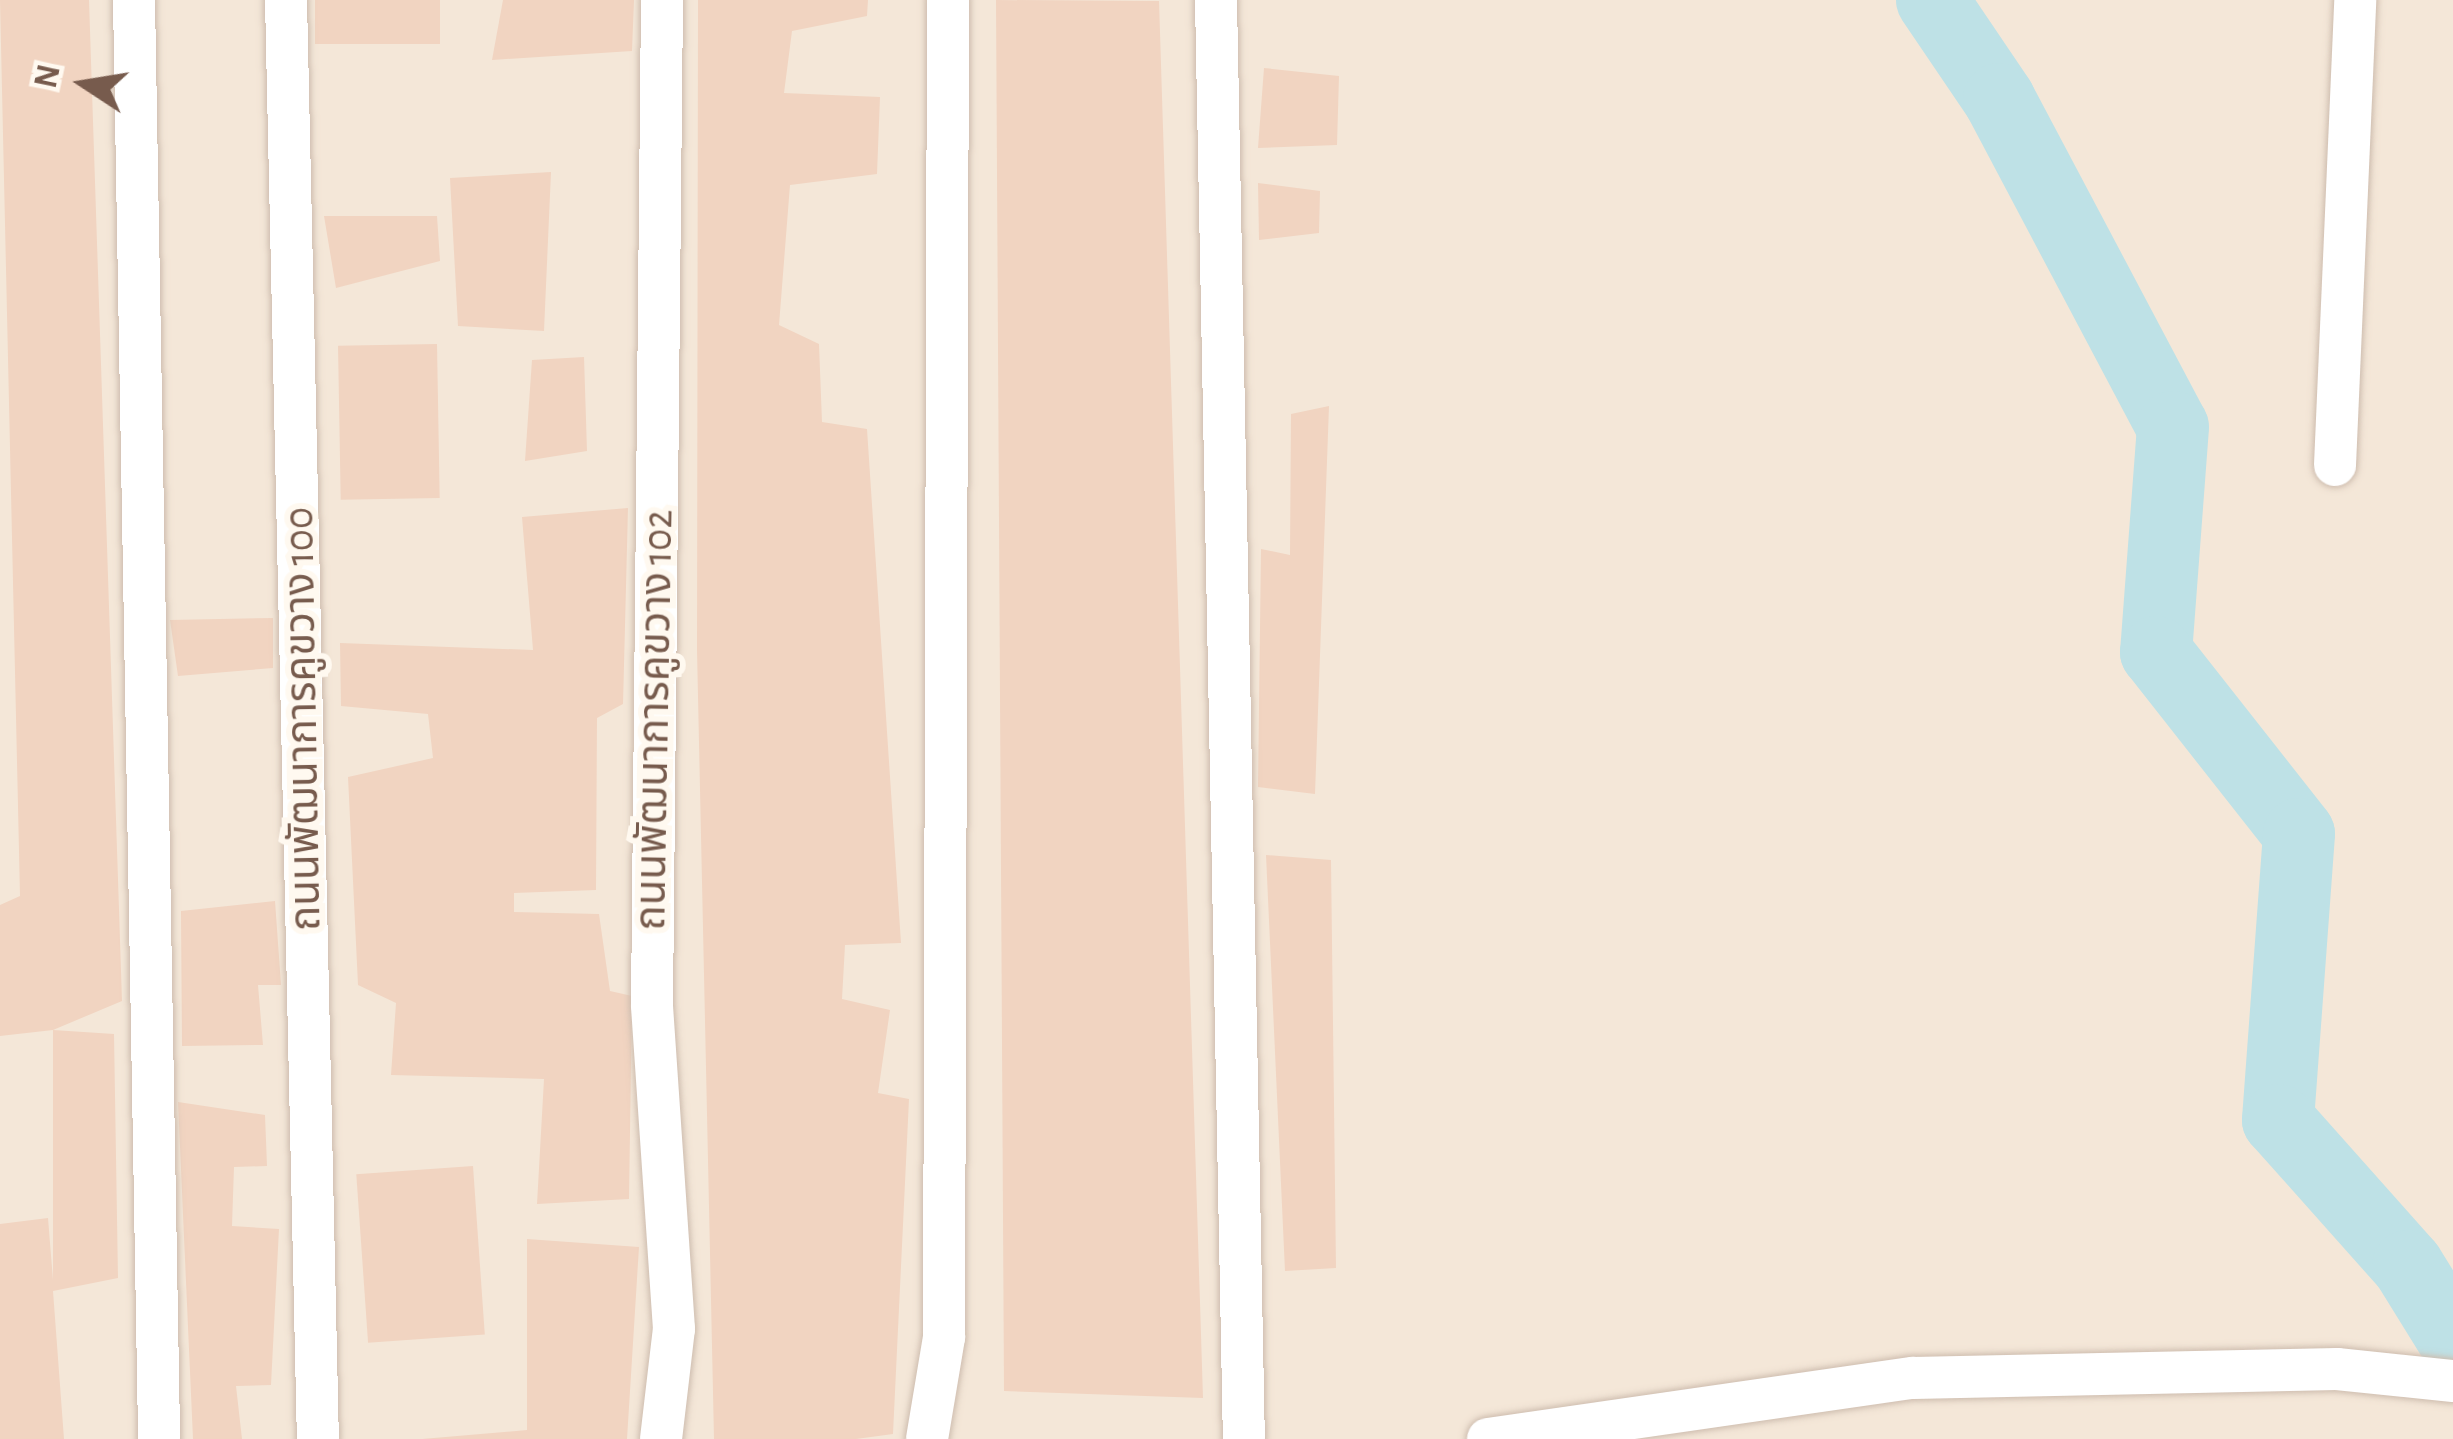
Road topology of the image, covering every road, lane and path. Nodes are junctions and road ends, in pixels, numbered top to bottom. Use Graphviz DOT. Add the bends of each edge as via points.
graph roads {
  1 [pos="134,0"];
  2 [pos="286,0"];
  3 [pos="662,0"];
  4 [pos="948,0"];
  5 [pos="1216,0"];
  6 [pos="2355,0"];
  7 [pos="2335,465"];
  8 [pos="2453,1381"];
  9 [pos="159,1439"];
  10 [pos="318,1439"];
  11 [pos="661,1439"];
  12 [pos="927,1439"];
  13 [pos="1244,1439"];
  14 [pos="1488,1439"];
  1 -- 9 [label="street"];
  2 -- 10 [label="street, ถนนพัฒนาการคูขวาง 100"];
  3 -- 11 [label="street, ถนนพัฒนาการคูขวาง 102" via="652,1006 674,1329"];
  4 -- 12 [label="street" via="944,1336"];
  5 -- 13 [label="street"];
  6 -- 7 [label="street"];
  8 -- 14 [label="street" via="2337,1369 1913,1378"];
}
